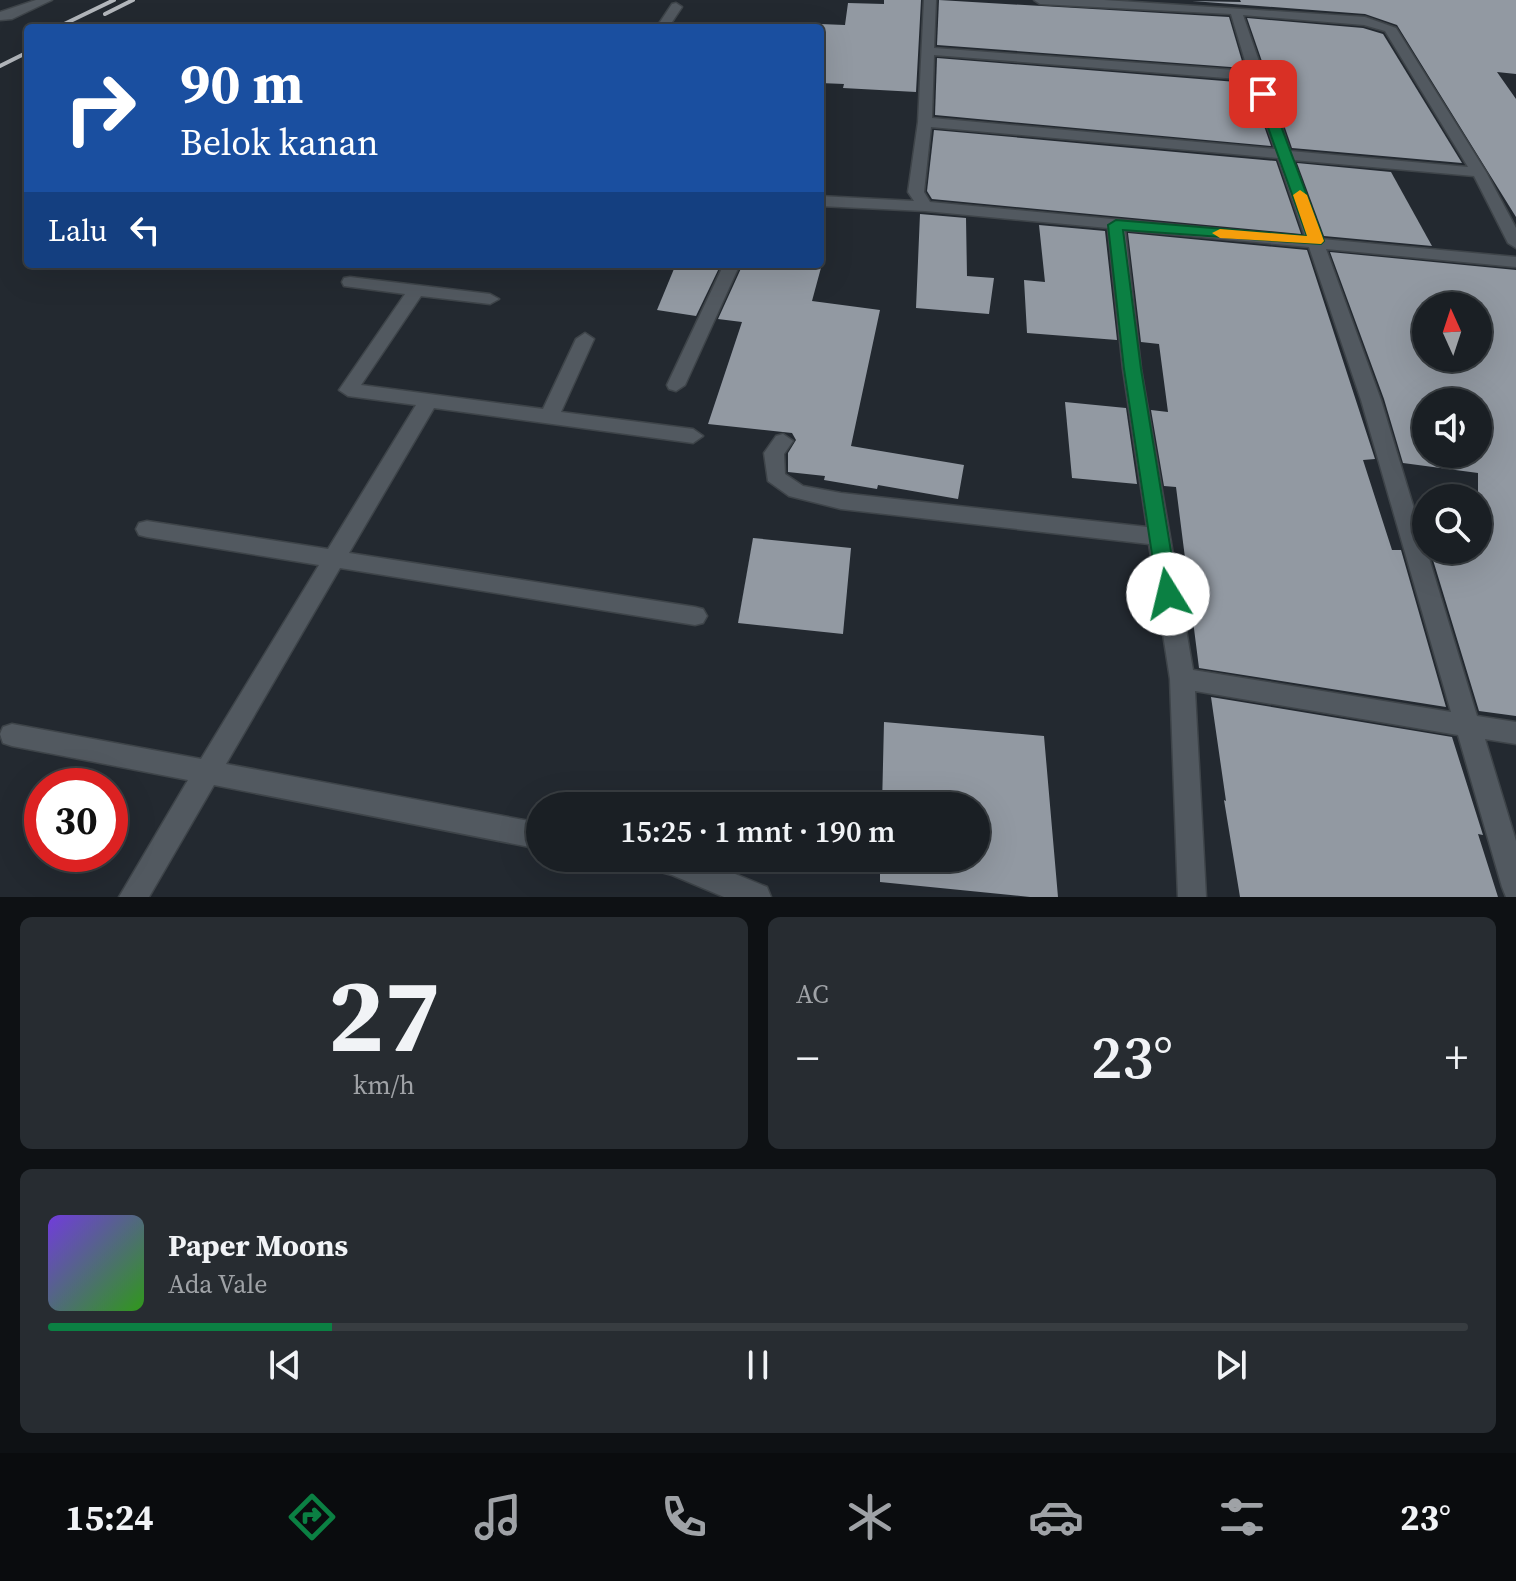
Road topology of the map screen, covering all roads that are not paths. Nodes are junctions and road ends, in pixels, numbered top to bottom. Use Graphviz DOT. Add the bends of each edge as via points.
graph roads {
  1 [pos="46,0"];
  2 [pos="930,0"];
  3 [pos="1040,0"];
  4 [pos="676,7"];
  5 [pos="1236,11"];
  6 [pos="4,16"];
  7 [pos="665,24"];
  8 [pos="929,51"];
  9 [pos="1256,76"];
  10 [pos="925,122"];
  11 [pos="1285,154"];
  12 [pos="1479,172"];
  13 [pos="824,201"];
  14 [pos="925,206"];
  15 [pos="1116,225"];
  16 [pos="1316,241"];
  17 [pos="1516,243"];
  18 [pos="1516,262"];
  19 [pos="730,268"];
  20 [pos="350,282"];
  21 [pos="416,290"];
  22 [pos="490,299"];
  23 [pos="585,339"];
  24 [pos="676,385"];
  25 [pos="428,401"];
  26 [pos="549,417"];
  27 [pos="693,436"];
  28 [pos="783,441"];
  29 [pos="147,529"];
  30 [pos="1159,537"];
  31 [pos="334,559"];
  32 [pos="695,616"];
  33 [pos="1182,679"];
  34 [pos="1469,727"];
  35 [pos="1516,733"];
  36 [pos="12,735"];
  37 [pos="207,772"];
  38 [pos="526,833"];
  39 [pos="697,872"];
  40 [pos="1516,887"];
  41 [pos="133,897"];
  42 [pos="757,897"];
  43 [pos="1192,897"];
  1 -- 6 [label="street"];
  2 -- 8 [label="street"];
  3 -- 5 [label="street"];
  4 -- 7 [label="street"];
  5 -- 9 [label="street"];
  5 -- 12 [label="street" via="1365,21 1390,28"];
  8 -- 9 [label="street"];
  8 -- 10 [label="street"];
  9 -- 11 [label="street"];
  10 -- 11 [label="street"];
  10 -- 14 [label="street" via="916,192"];
  11 -- 12 [label="street"];
  11 -- 16 [label="street"];
  12 -- 17 [label="street"];
  13 -- 14 [label="street"];
  14 -- 15 [label="street"];
  15 -- 16 [label="street"];
  15 -- 30 [label="street"];
  16 -- 18 [label="street"];
  16 -- 34 [label="street" via="1371,400"];
  19 -- 24 [label="street"];
  20 -- 21 [label="street"];
  21 -- 22 [label="street"];
  21 -- 25 [label="street" via="348,390"];
  23 -- 26 [label="street"];
  25 -- 26 [label="street"];
  25 -- 31 [label="street"];
  26 -- 27 [label="street"];
  28 -- 30 [label="street" via="774,453 775,476 800,492"];
  29 -- 31 [label="street"];
  30 -- 33 [label="street"];
  31 -- 32 [label="street"];
  31 -- 37 [label="street"];
  33 -- 34 [label="street"];
  33 -- 43 [label="street"];
  34 -- 35 [label="street"];
  34 -- 40 [label="street"];
  36 -- 37 [label="street"];
  37 -- 38 [label="street"];
  37 -- 41 [label="street"];
  39 -- 42 [label="street"];
}
